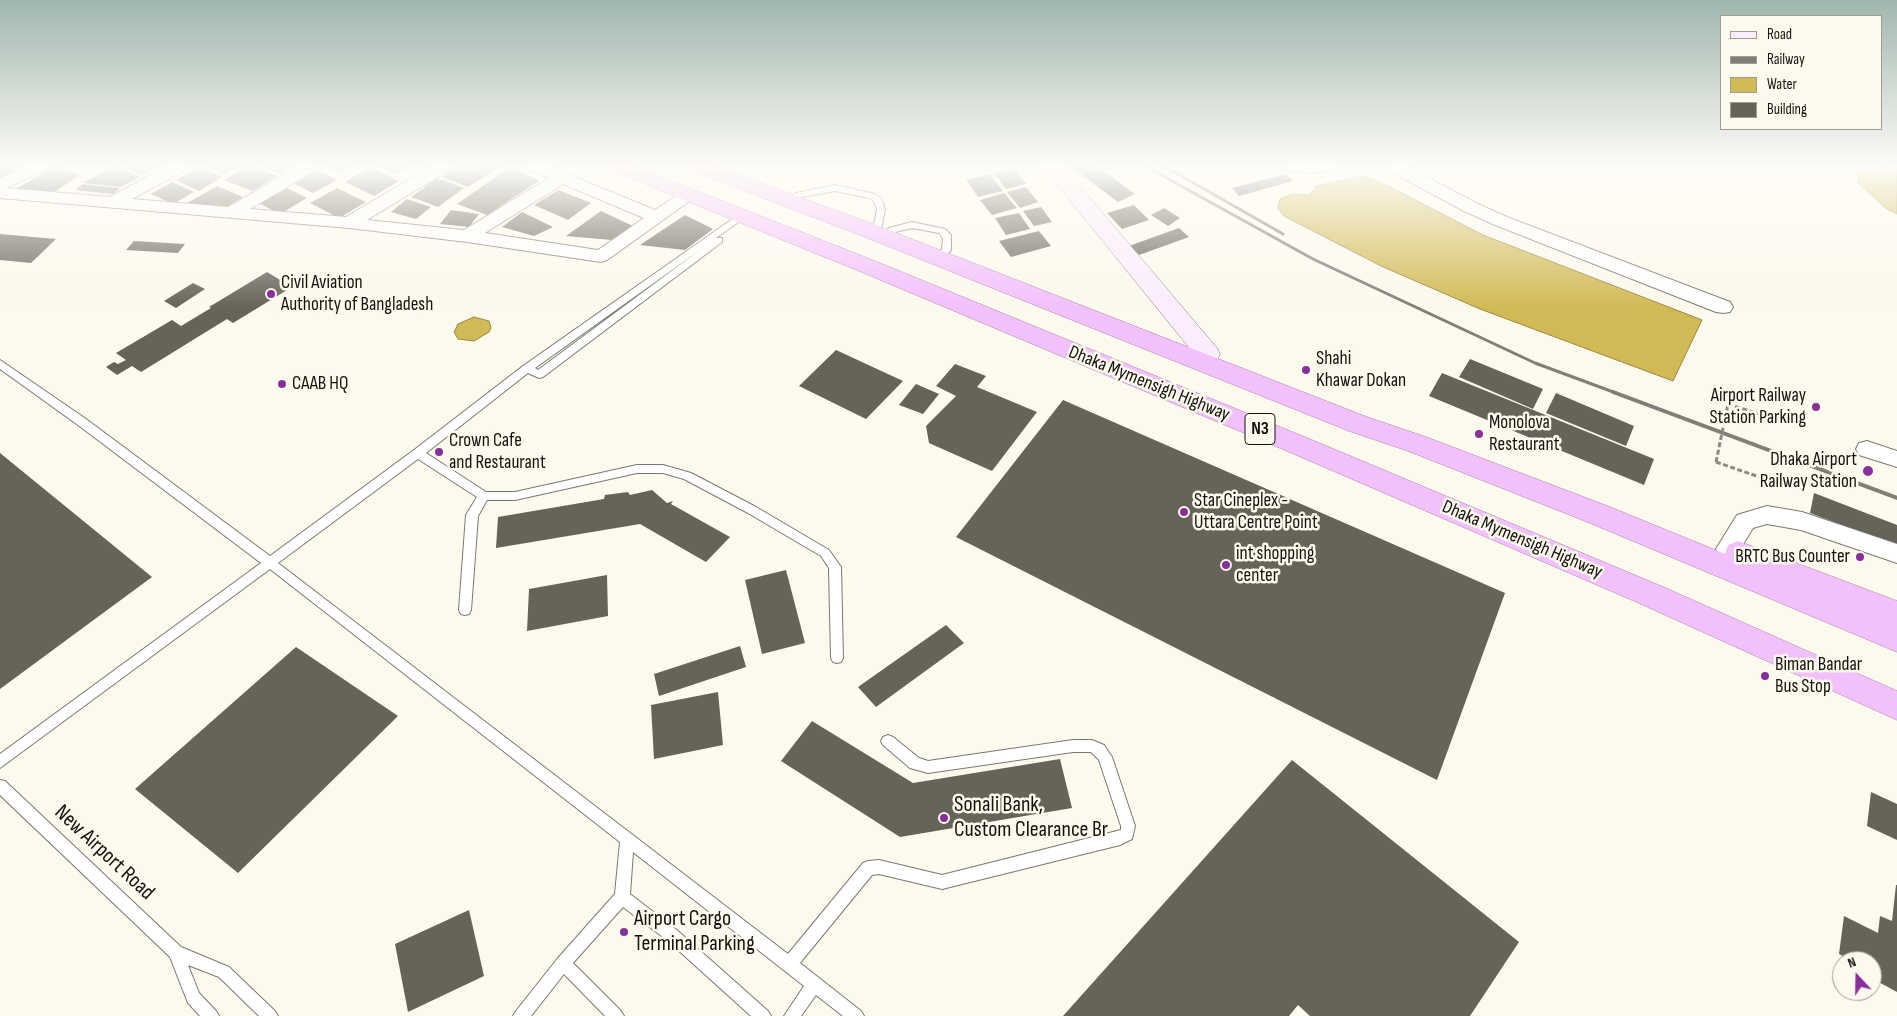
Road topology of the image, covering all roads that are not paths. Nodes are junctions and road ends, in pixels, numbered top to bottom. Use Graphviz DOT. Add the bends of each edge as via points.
graph roads {
  1 [pos="221,213"];
  2 [pos="367,213"];
  3 [pos="503,213"];
  4 [pos="647,213"];
  5 [pos="661,213"];
  6 [pos="735,213"];
  7 [pos="823,213"];
  8 [pos="880,213"];
  9 [pos="1091,213"];
  10 [pos="1485,213"];
  11 [pos="228,214"];
  12 [pos="656,217"];
  13 [pos="744,217"];
  14 [pos="350,224"];
  15 [pos="879,234"];
  16 [pos="466,236"];
  17 [pos="1723,307"];
  18 [pos="1149,341"];
  19 [pos="1208,354"];
  20 [pos="0,364"];
  21 [pos="1867,449"];
  22 [pos="418,453"];
  23 [pos="1897,459"];
  24 [pos="484,496"];
  25 [pos="1728,549"];
  26 [pos="1897,554"];
  27 [pos="269,562"];
  28 [pos="466,610"];
  29 [pos="1897,614"];
  30 [pos="1897,639"];
  31 [pos="837,658"];
  32 [pos="1897,706"];
  33 [pos="888,741"];
  34 [pos="0,762"];
  35 [pos="0,786"];
  36 [pos="627,838"];
  37 [pos="622,897"];
  38 [pos="176,952"];
  39 [pos="562,963"];
  40 [pos="790,964"];
  41 [pos="815,984"];
  42 [pos="211,1016"];
  43 [pos="270,1016"];
  44 [pos="521,1016"];
  45 [pos="616,1016"];
  46 [pos="763,1016"];
  47 [pos="792,1016"];
  48 [pos="856,1016"];
  1 -- 11 [label="street"];
  2 -- 14 [label="street"];
  3 -- 16 [label="street"];
  4 -- 12 [label="street"];
  5 -- 12 [label="street"];
  6 -- 13 [label="highway, Dhaka Mymensigh Highway / N3"];
  7 -- 15 [label="highway, Dhaka Mymensigh Highway / N3"];
  8 -- 15 [label="lane"];
  9 -- 19 [label="street"];
  10 -- 17 [label="street"];
  11 -- 14 [label="street"];
  12 -- 16 [label="street" via="601,256"];
  13 -- 22 [label="lane" via="539,374 527,369"];
  13 -- 32 [label="highway, Dhaka Mymensigh Highway / N3" via="1321,455 1651,595"];
  14 -- 16 [label="street"];
  15 -- 18 [label="highway, Dhaka Mymensigh Highway / N3"];
  18 -- 19 [label="highway"];
  18 -- 30 [label="highway, Dhaka Mymensigh Highway / N3" via="1600,515"];
  19 -- 25 [label="highway" via="1390,418"];
  20 -- 27 [label="lane"];
  21 -- 23 [label="street"];
  22 -- 24 [label="lane"];
  22 -- 27 [label="lane"];
  24 -- 28 [label="lane" via="472,515"];
  24 -- 31 [label="lane" via="515,496 637,469 663,469 687,476 825,553 834,567"];
  25 -- 26 [label="street" via="1746,521 1767,516 1802,521"];
  25 -- 29 [label="highway"];
  27 -- 34 [label="lane"];
  27 -- 36 [label="lane"];
  33 -- 40 [label="lane" via="914,764 928,767 1092,746 1105,757 1127,834 942,882 879,867 868,868"];
  35 -- 38 [label="lane, New Airport Road"];
  36 -- 37 [label="lane"];
  36 -- 40 [label="lane"];
  37 -- 39 [label="lane"];
  37 -- 46 [label="lane" via="674,936"];
  38 -- 42 [label="lane, New Airport Road" via="193,998"];
  38 -- 43 [label="lane, New Airport Road" via="224,972"];
  39 -- 44 [label="lane"];
  39 -- 45 [label="lane"];
  40 -- 41 [label="lane"];
  41 -- 47 [label="lane"];
  41 -- 48 [label="lane"];
}
